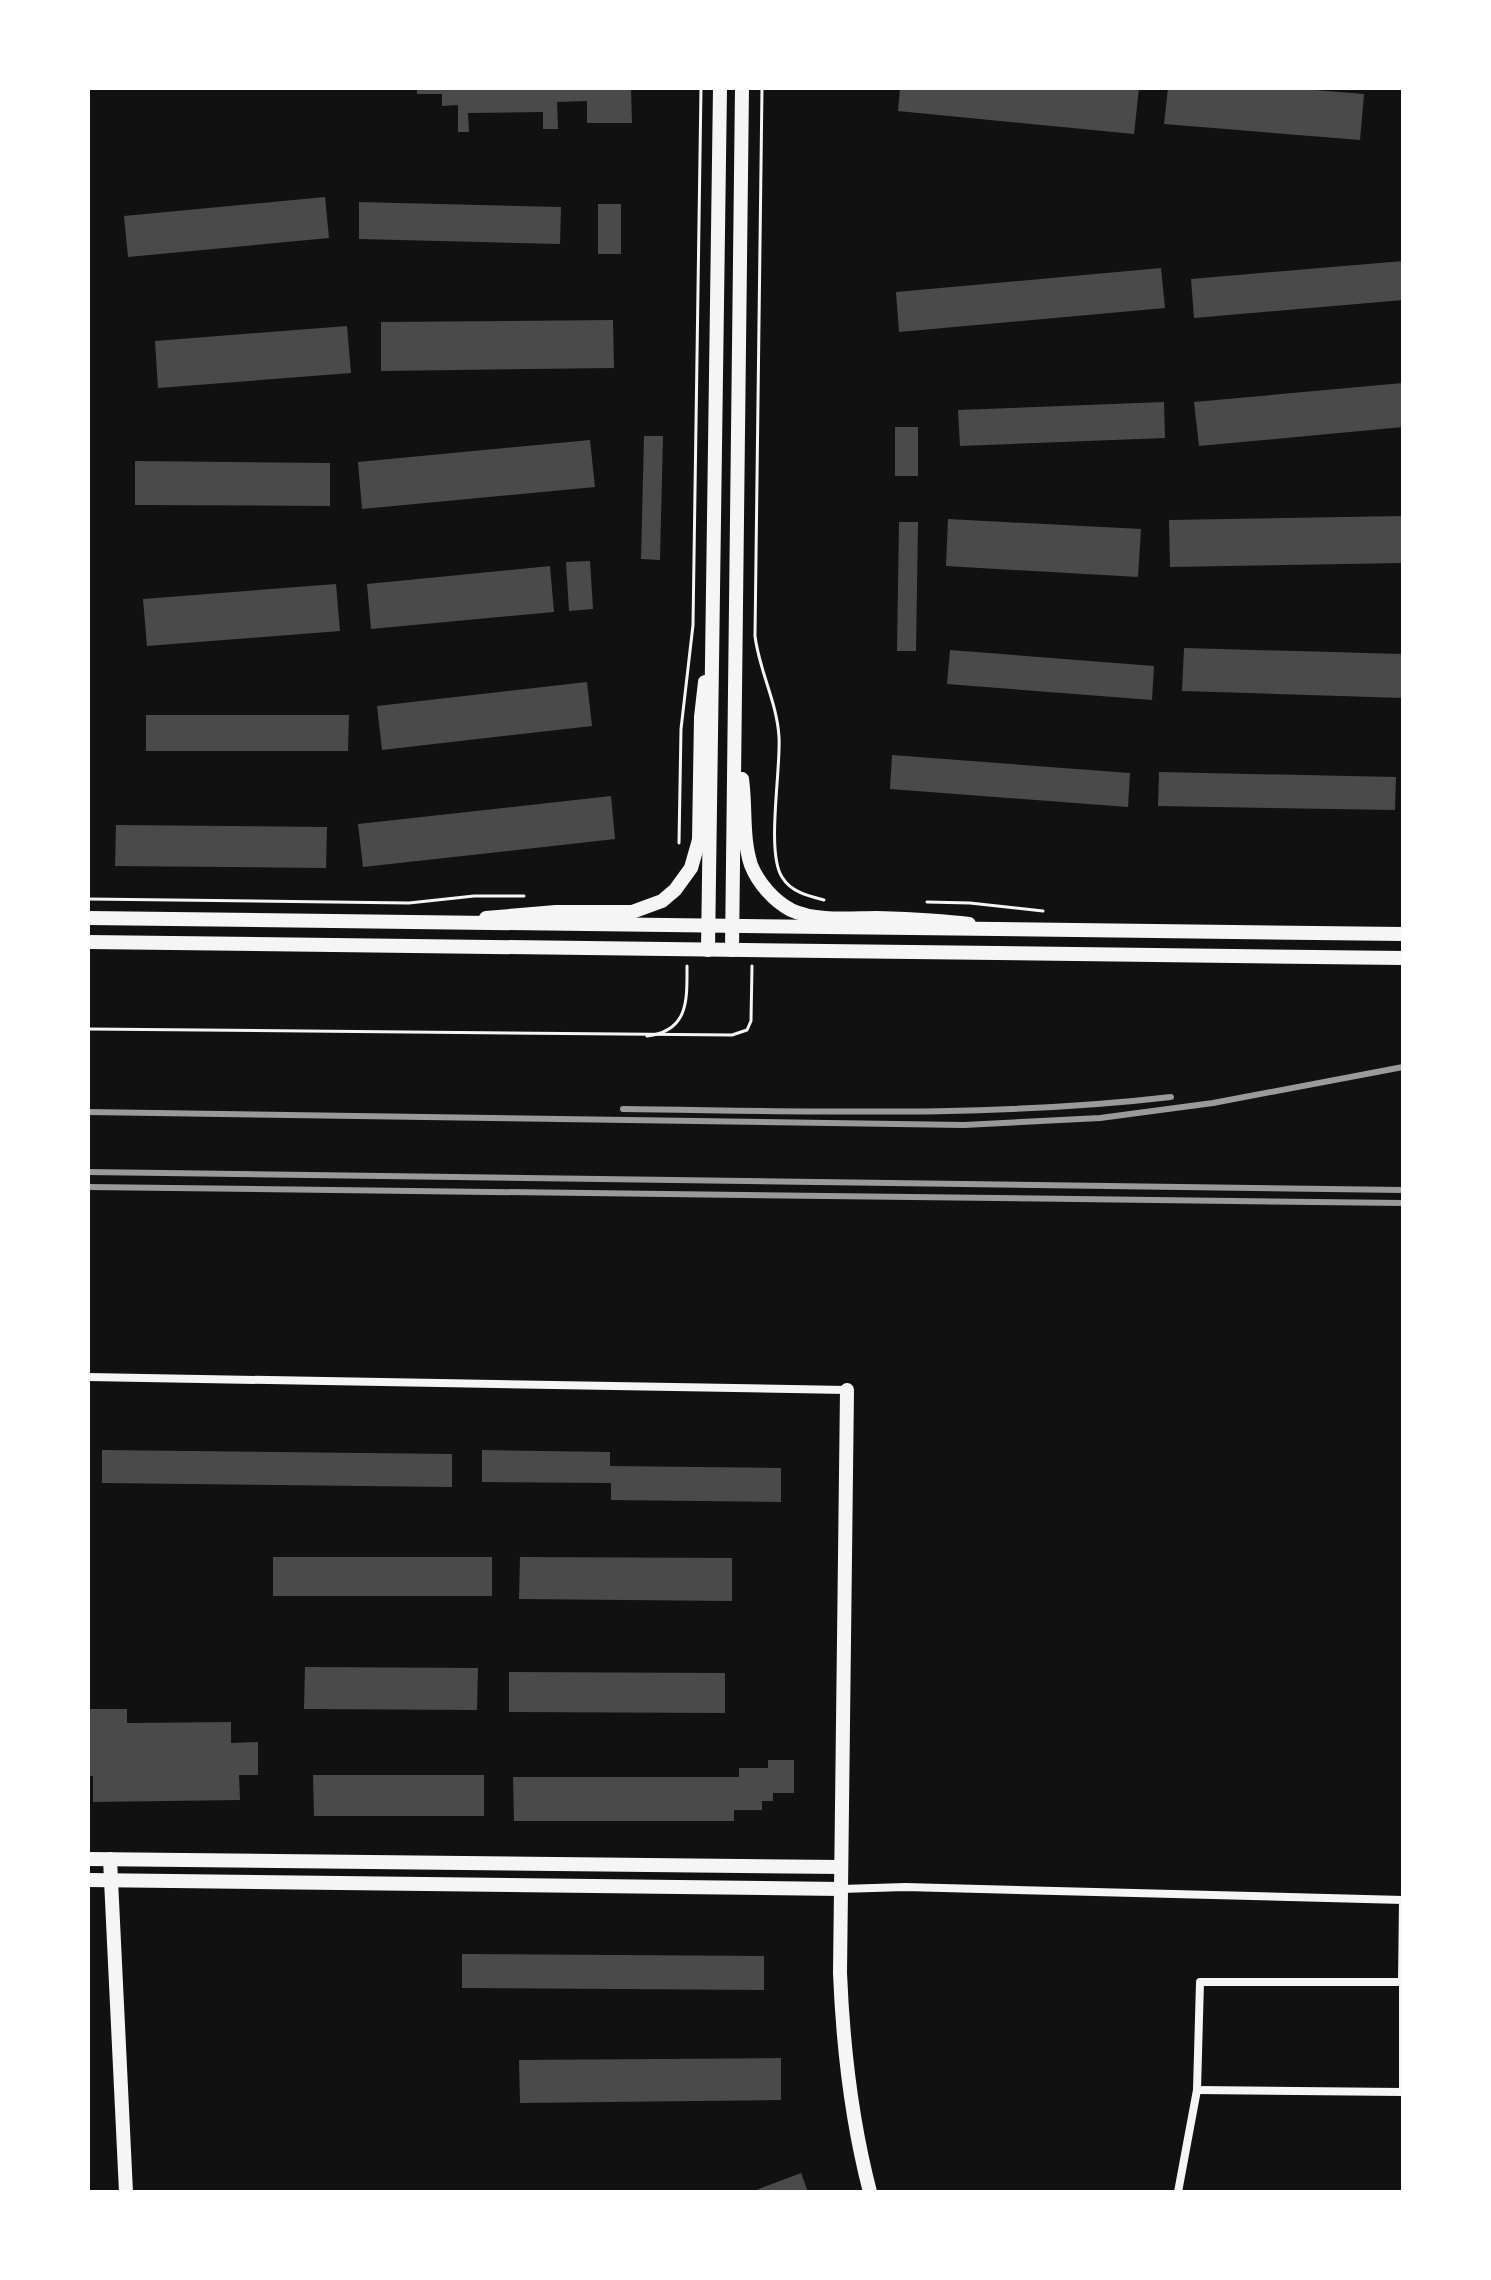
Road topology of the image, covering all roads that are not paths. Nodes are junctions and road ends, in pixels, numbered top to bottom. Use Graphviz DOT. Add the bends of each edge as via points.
graph roads {
  1 [pos="720,88"];
  2 [pos="742,88"];
  3 [pos="713,630"];
  4 [pos="735,719"];
  5 [pos="88,918"];
  6 [pos="435,922"];
  7 [pos="709,926"];
  8 [pos="733,926"];
  9 [pos="1013,929"];
  10 [pos="1403,934"];
  11 [pos="88,942"];
  12 [pos="708,950"];
  13 [pos="732,950"];
  14 [pos="1403,958"];
  15 [pos="88,1377"];
  16 [pos="847,1390"];
  17 [pos="88,1859"];
  18 [pos="110,1859"];
  19 [pos="841,1867"];
  20 [pos="88,1880"];
  21 [pos="111,1880"];
  22 [pos="841,1889"];
  23 [pos="1403,1900"];
  24 [pos="1402,1982"];
  25 [pos="1197,2090"];
  26 [pos="1403,2092"];
  27 [pos="126,2192"];
  28 [pos="870,2192"];
  29 [pos="1178,2192"];
  1 -- 3 [label="main road"];
  2 -- 4 [label="main road"];
  3 -- 6 [label="main road" via="701,717 699,840 691,868 669,896 632,912"];
  3 -- 7 [label="main road"];
  4 -- 8 [label="main road"];
  4 -- 9 [label="main road" via="748,853 759,880 781,904 816,917 941,920"];
  5 -- 6 [label="main road"];
  6 -- 7 [label="main road"];
  7 -- 8 [label="main road"];
  7 -- 12 [label="main road"];
  8 -- 9 [label="main road"];
  8 -- 13 [label="main road"];
  9 -- 10 [label="main road"];
  11 -- 12 [label="main road"];
  12 -- 13 [label="main road"];
  13 -- 14 [label="main road"];
  15 -- 16 [label="street"];
  16 -- 19 [label="main road"];
  17 -- 18 [label="main road"];
  18 -- 19 [label="main road"];
  18 -- 21 [label="main road"];
  19 -- 22 [label="main road"];
  20 -- 21 [label="main road"];
  21 -- 22 [label="main road"];
  21 -- 27 [label="main road"];
  22 -- 23 [label="street"];
  22 -- 28 [label="main road" via="844,2047"];
  23 -- 24 [label="street"];
  24 -- 25 [label="street" via="1200,1982"];
  24 -- 26 [label="street"];
  25 -- 26 [label="street"];
  25 -- 29 [label="street"];
}
